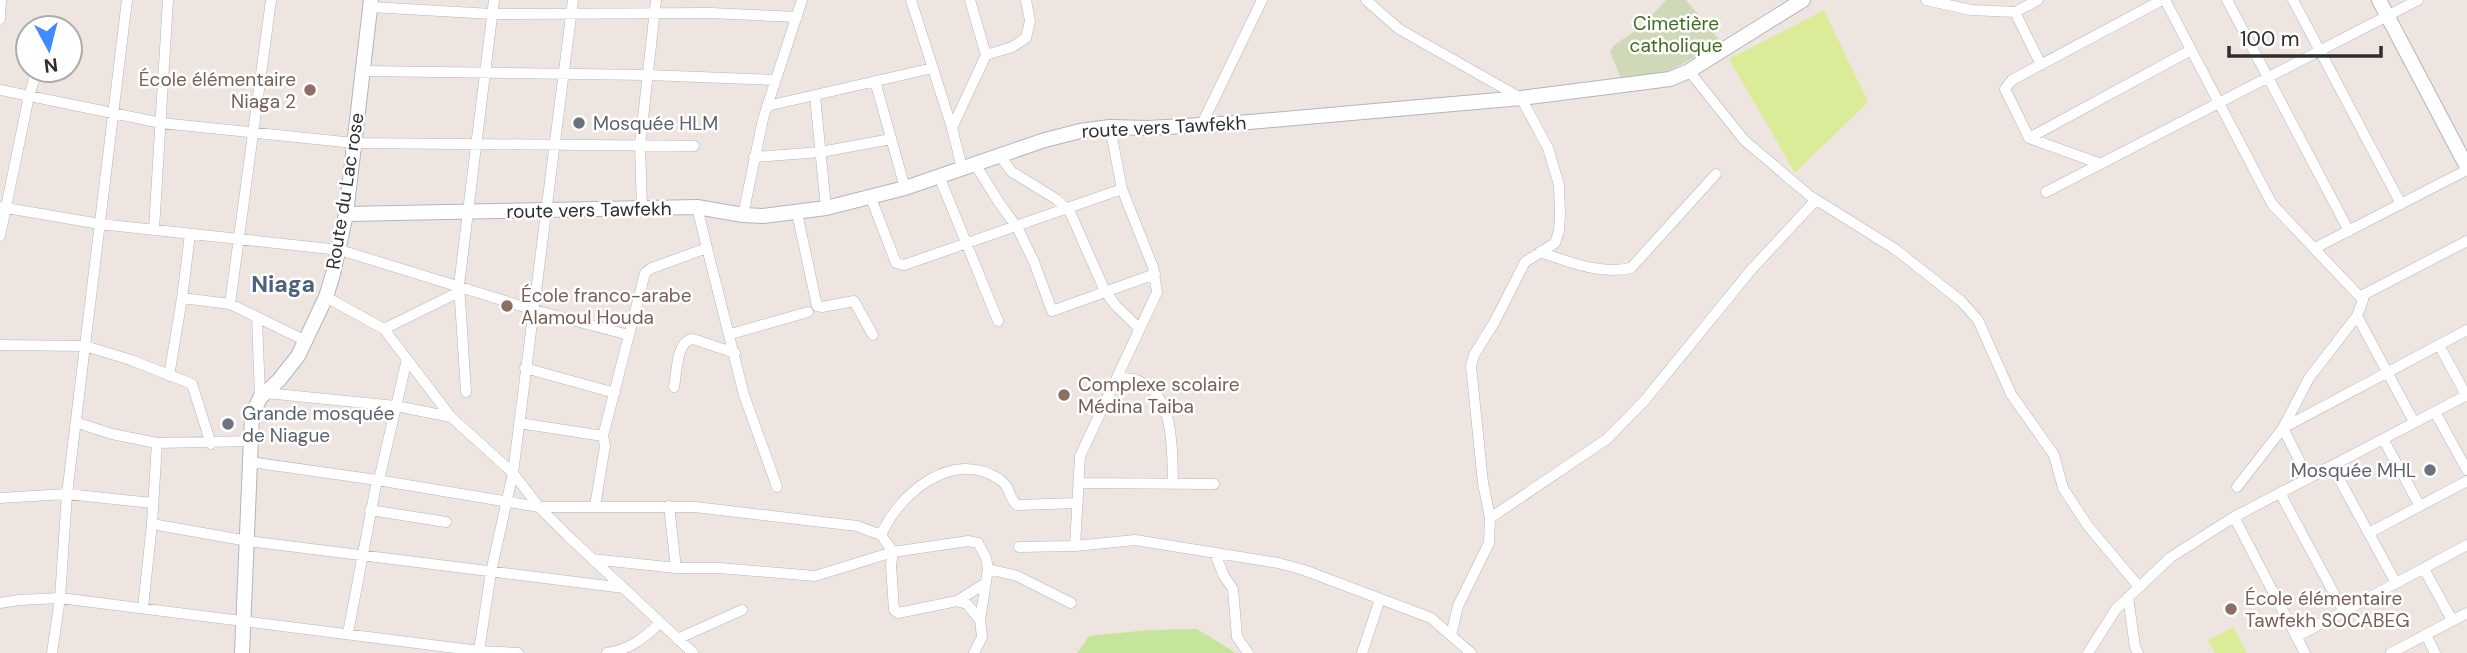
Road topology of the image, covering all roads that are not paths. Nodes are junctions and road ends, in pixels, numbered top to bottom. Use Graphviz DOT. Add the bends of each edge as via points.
graph roads {
  1 [pos="1,0"];
  2 [pos="127,0"];
  3 [pos="168,0"];
  4 [pos="271,0"];
  5 [pos="494,0"];
  6 [pos="573,0"];
  7 [pos="656,0"];
  8 [pos="802,0"];
  9 [pos="911,0"];
  10 [pos="970,0"];
  11 [pos="1026,0"];
  12 [pos="1262,0"];
  13 [pos="1366,0"];
  14 [pos="1803,0"];
  15 [pos="1926,0"];
  16 [pos="2163,0"];
  17 [pos="2227,0"];
  18 [pos="2293,0"];
  19 [pos="2379,0"];
  20 [pos="2418,0"];
  21 [pos="2034,1"];
  22 [pos="371,4"];
  23 [pos="1968,5"];
  24 [pos="2015,12"];
  25 [pos="492,14"];
  26 [pos="571,15"];
  27 [pos="653,15"];
  28 [pos="2388,16"];
  29 [pos="797,17"];
  30 [pos="0,19"];
  31 [pos="2191,50"];
  32 [pos="2321,50"];
  33 [pos="986,55"];
  34 [pos="2041,65"];
  35 [pos="933,68"];
  36 [pos="363,71"];
  37 [pos="1689,71"];
  38 [pos="485,74"];
  39 [pos="564,74"];
  40 [pos="647,75"];
  41 [pos="2268,77"];
  42 [pos="774,80"];
  43 [pos="875,81"];
  44 [pos="33,84"];
  45 [pos="0,90"];
  46 [pos="29,96"];
  47 [pos="815,96"];
  48 [pos="1521,98"];
  49 [pos="2219,103"];
  50 [pos="766,106"];
  51 [pos="115,115"];
  52 [pos="161,123"];
  53 [pos="1201,126"];
  54 [pos="1110,127"];
  55 [pos="952,128"];
  56 [pos="251,133"];
  57 [pos="2029,138"];
  58 [pos="891,139"];
  59 [pos="354,143"];
  60 [pos="555,143"];
  61 [pos="477,145"];
  62 [pos="640,145"];
  63 [pos="694,146"];
  64 [pos="821,152"];
  65 [pos="999,155"];
  66 [pos="754,158"];
  67 [pos="2101,164"];
  68 [pos="969,166"];
  69 [pos="2467,168"];
  70 [pos="1716,174"];
  71 [pos="939,176"];
  72 [pos="905,188"];
  73 [pos="1122,189"];
  74 [pos="2046,192"];
  75 [pos="871,198"];
  76 [pos="1816,200"];
  77 [pos="2400,204"];
  78 [pos="697,207"];
  79 [pos="3,208"];
  80 [pos="642,208"];
  81 [pos="826,208"];
  82 [pos="1067,209"];
  83 [pos="547,211"];
  84 [pos="468,212"];
  85 [pos="797,213"];
  86 [pos="346,214"];
  87 [pos="743,215"];
  88 [pos="100,224"];
  89 [pos="1017,226"];
  90 [pos="154,229"];
  91 [pos="2349,231"];
  92 [pos="190,234"];
  93 [pos="0,236"];
  94 [pos="238,240"];
  95 [pos="2467,241"];
  96 [pos="967,243"];
  97 [pos="707,248"];
  98 [pos="2315,248"];
  99 [pos="340,250"];
  100 [pos="1540,252"];
  101 [pos="1155,274"];
  102 [pos="459,289"];
  103 [pos="1105,291"];
  104 [pos="2361,296"];
  105 [pos="326,297"];
  106 [pos="182,299"];
  107 [pos="230,304"];
  108 [pos="534,310"];
  109 [pos="808,312"];
  110 [pos="2357,316"];
  111 [pos="257,317"];
  112 [pos="998,321"];
  113 [pos="384,329"];
  114 [pos="1140,329"];
  115 [pos="2467,330"];
  116 [pos="730,334"];
  117 [pos="629,335"];
  118 [pos="873,335"];
  119 [pos="306,341"];
  120 [pos="0,345"];
  121 [pos="2439,345"];
  122 [pos="85,346"];
  123 [pos="735,353"];
  124 [pos="407,359"];
  125 [pos="525,368"];
  126 [pos="2387,372"];
  127 [pos="169,376"];
  128 [pos="1117,377"];
  129 [pos="674,387"];
  130 [pos="466,392"];
  131 [pos="615,393"];
  132 [pos="2467,395"];
  133 [pos="263,396"];
  134 [pos="396,406"];
  135 [pos="2435,412"];
  136 [pos="451,417"];
  137 [pos="2414,422"];
  138 [pos="78,423"];
  139 [pos="519,423"];
  140 [pos="2283,428"];
  141 [pos="603,436"];
  142 [pos="2383,439"];
  143 [pos="251,441"];
  144 [pos="157,443"];
  145 [pos="211,444"];
  146 [pos="251,462"];
  147 [pos="2332,466"];
  148 [pos="2467,470"];
  149 [pos="513,473"];
  150 [pos="2308,478"];
  151 [pos="378,480"];
  152 [pos="2467,481"];
  153 [pos="1079,483"];
  154 [pos="1173,483"];
  155 [pos="1214,484"];
  156 [pos="777,487"];
  157 [pos="2237,487"];
  158 [pos="2280,493"];
  159 [pos="68,495"];
  160 [pos="0,498"];
  161 [pos="506,502"];
  162 [pos="152,503"];
  163 [pos="1077,503"];
  164 [pos="595,506"];
  165 [pos="669,506"];
  166 [pos="2420,506"];
  167 [pos="540,507"];
  168 [pos="370,510"];
  169 [pos="2234,517"];
  170 [pos="1490,518"];
  171 [pos="446,522"];
  172 [pos="152,524"];
  173 [pos="2369,533"];
  174 [pos="881,534"];
  175 [pos="248,541"];
  176 [pos="2467,545"];
  177 [pos="1075,546"];
  178 [pos="1019,547"];
  179 [pos="893,552"];
  180 [pos="362,554"];
  181 [pos="1215,554"];
  182 [pos="592,559"];
  183 [pos="676,568"];
  184 [pos="988,569"];
  185 [pos="2424,569"];
  186 [pos="491,572"];
  187 [pos="986,583"];
  188 [pos="2396,583"];
  189 [pos="2139,587"];
  190 [pos="625,588"];
  191 [pos="2128,597"];
  192 [pos="60,598"];
  193 [pos="1380,599"];
  194 [pos="957,601"];
  195 [pos="0,603"];
  196 [pos="1071,603"];
  197 [pos="143,607"];
  198 [pos="742,610"];
  199 [pos="2344,612"];
  200 [pos="2467,613"];
  201 [pos="243,620"];
  202 [pos="980,620"];
  203 [pos="2452,620"];
  204 [pos="660,623"];
  205 [pos="348,633"];
  206 [pos="1451,635"];
  207 [pos="2426,635"];
  208 [pos="2297,637"];
  209 [pos="677,639"];
  210 [pos="483,652"];
  211 [pos="52,653"];
  212 [pos="242,653"];
  213 [pos="518,653"];
  214 [pos="613,653"];
  215 [pos="693,653"];
  216 [pos="974,653"];
  217 [pos="1248,653"];
  218 [pos="1362,653"];
  219 [pos="1471,653"];
  220 [pos="2088,653"];
  221 [pos="2138,653"];
  222 [pos="2305,653"];
  223 [pos="2391,653"];
  224 [pos="2435,653"];
  1 -- 30 [label="street"];
  2 -- 51 [label="street"];
  3 -- 52 [label="street"];
  4 -- 56 [label="street"];
  5 -- 25 [label="street"];
  6 -- 26 [label="street"];
  7 -- 27 [label="street"];
  8 -- 29 [label="street"];
  9 -- 35 [label="street"];
  10 -- 33 [label="street"];
  11 -- 33 [label="street" via="1030,21 1026,38"];
  12 -- 53 [label="street"];
  13 -- 48 [label="street" via="1399,29"];
  14 -- 37 [label="street, route vers Tawfekh"];
  15 -- 23 [label="street"];
  16 -- 31 [label="street"];
  16 -- 34 [label="street"];
  17 -- 41 [label="street"];
  18 -- 32 [label="street"];
  19 -- 28 [label="street"];
  20 -- 28 [label="street"];
  21 -- 24 [label="street"];
  22 -- 25 [label="street"];
  22 -- 36 [label="street, Route du Lac rose"];
  23 -- 24 [label="street"];
  24 -- 34 [label="street"];
  25 -- 26 [label="street"];
  25 -- 38 [label="street"];
  26 -- 27 [label="street"];
  26 -- 39 [label="street"];
  27 -- 29 [label="street"];
  27 -- 40 [label="street"];
  28 -- 32 [label="street"];
  28 -- 69 [label="street"];
  29 -- 42 [label="street"];
  31 -- 49 [label="street"];
  31 -- 57 [label="street"];
  32 -- 41 [label="street"];
  32 -- 77 [label="street"];
  33 -- 55 [label="street"];
  34 -- 57 [label="street" via="2012,80 2005,89"];
  35 -- 43 [label="street"];
  35 -- 55 [label="street"];
  36 -- 38 [label="street"];
  36 -- 59 [label="street, Route du Lac rose"];
  37 -- 48 [label="street, route vers Tawfekh" via="1650,83"];
  37 -- 76 [label="street" via="1744,140"];
  38 -- 39 [label="street"];
  38 -- 61 [label="street"];
  39 -- 40 [label="street"];
  39 -- 60 [label="street"];
  40 -- 42 [label="street"];
  40 -- 62 [label="street"];
  41 -- 49 [label="street"];
  41 -- 91 [label="street"];
  42 -- 50 [label="street"];
  43 -- 47 [label="street"];
  43 -- 58 [label="street"];
  44 -- 46 [label="street"];
  45 -- 46 [label="street"];
  46 -- 51 [label="street"];
  46 -- 79 [label="street"];
  47 -- 50 [label="street"];
  47 -- 64 [label="street"];
  48 -- 53 [label="street, route vers Tawfekh"];
  48 -- 100 [label="street" via="1548,148 1559,185 1559,231 1555,243"];
  49 -- 67 [label="street"];
  49 -- 98 [label="street" via="2272,204"];
  50 -- 66 [label="street"];
  51 -- 52 [label="street"];
  51 -- 88 [label="street"];
  52 -- 56 [label="street"];
  52 -- 90 [label="street"];
  53 -- 54 [label="street, route vers Tawfekh"];
  54 -- 65 [label="street, route vers Tawfekh"];
  54 -- 73 [label="street"];
  55 -- 68 [label="street"];
  56 -- 59 [label="street"];
  56 -- 94 [label="street"];
  57 -- 67 [label="street"];
  58 -- 64 [label="street"];
  58 -- 72 [label="street"];
  59 -- 61 [label="street"];
  59 -- 86 [label="street, Route du Lac rose"];
  60 -- 61 [label="street"];
  60 -- 62 [label="street"];
  60 -- 83 [label="street"];
  61 -- 84 [label="street"];
  62 -- 63 [label="street"];
  62 -- 80 [label="street"];
  64 -- 66 [label="street"];
  64 -- 81 [label="street"];
  65 -- 68 [label="street, route vers Tawfekh"];
  65 -- 82 [label="street" via="1012,172"];
  66 -- 87 [label="street"];
  67 -- 74 [label="street"];
  68 -- 71 [label="street, route vers Tawfekh"];
  68 -- 89 [label="street"];
  69 -- 77 [label="street"];
  70 -- 100 [label="street" via="1631,268 1598,269"];
  71 -- 72 [label="street, route vers Tawfekh"];
  71 -- 96 [label="street"];
  72 -- 75 [label="street, route vers Tawfekh"];
  73 -- 82 [label="street"];
  73 -- 101 [label="street"];
  75 -- 81 [label="street, route vers Tawfekh"];
  75 -- 96 [label="street" via="896,263 915,263"];
  76 -- 170 [label="street" via="1607,439"];
  76 -- 189 [label="street" via="1895,249 1978,320 2011,394 2054,455 2063,488"];
  77 -- 91 [label="street"];
  78 -- 80 [label="street, route vers Tawfekh"];
  78 -- 87 [label="street, route vers Tawfekh"];
  78 -- 97 [label="street"];
  79 -- 88 [label="street"];
  79 -- 93 [label="street"];
  80 -- 83 [label="street, route vers Tawfekh"];
  81 -- 85 [label="street, route vers Tawfekh"];
  82 -- 89 [label="street"];
  82 -- 103 [label="street"];
  83 -- 84 [label="street, route vers Tawfekh"];
  83 -- 108 [label="street"];
  84 -- 86 [label="street, route vers Tawfekh"];
  84 -- 102 [label="street"];
  85 -- 87 [label="street, route vers Tawfekh"];
  85 -- 118 [label="street" via="817,306 854,301"];
  86 -- 99 [label="street, Route du Lac rose"];
  88 -- 90 [label="street"];
  88 -- 122 [label="street"];
  89 -- 96 [label="street"];
  89 -- 103 [label="street" via="1052,311"];
  90 -- 92 [label="street"];
  91 -- 98 [label="street"];
  92 -- 94 [label="street"];
  92 -- 106 [label="street"];
  94 -- 99 [label="street"];
  94 -- 107 [label="street"];
  95 -- 104 [label="street"];
  96 -- 112 [label="street"];
  97 -- 116 [label="street"];
  97 -- 117 [label="street" via="645,273"];
  98 -- 104 [label="street"];
  99 -- 102 [label="street"];
  99 -- 105 [label="street, Route du Lac rose"];
  100 -- 170 [label="street" via="1525,262 1471,366"];
  101 -- 103 [label="street"];
  101 -- 114 [label="street" via="1157,292"];
  102 -- 108 [label="street"];
  102 -- 113 [label="street"];
  102 -- 130 [label="street"];
  103 -- 114 [label="street"];
  104 -- 110 [label="street" via="2363,304"];
  105 -- 113 [label="street"];
  105 -- 119 [label="street, Route du Lac rose"];
  106 -- 107 [label="street"];
  106 -- 127 [label="street"];
  107 -- 111 [label="street"];
  108 -- 117 [label="street"];
  108 -- 125 [label="street"];
  109 -- 116 [label="street"];
  110 -- 126 [label="street"];
  110 -- 140 [label="street" via="2309,378"];
  111 -- 119 [label="street"];
  111 -- 133 [label="street"];
  113 -- 124 [label="street"];
  114 -- 128 [label="street"];
  115 -- 121 [label="street"];
  116 -- 123 [label="street"];
  117 -- 131 [label="street"];
  119 -- 133 [label="street, Route du Lac rose" via="289,369"];
  120 -- 122 [label="street"];
  121 -- 126 [label="street"];
  121 -- 132 [label="street"];
  122 -- 127 [label="street"];
  122 -- 138 [label="street"];
  123 -- 129 [label="street" via="687,340"];
  123 -- 156 [label="street" via="744,395"];
  124 -- 134 [label="street"];
  124 -- 136 [label="street"];
  125 -- 131 [label="street"];
  125 -- 139 [label="street"];
  126 -- 137 [label="street"];
  126 -- 140 [label="street"];
  127 -- 145 [label="street" via="195,387"];
  128 -- 153 [label="street" via="1080,456"];
  128 -- 154 [label="street" via="1137,379 1160,398 1172,448"];
  131 -- 141 [label="street"];
  132 -- 135 [label="street"];
  133 -- 134 [label="street"];
  133 -- 143 [label="street, Route du Lac rose" via="252,415"];
  134 -- 136 [label="street"];
  134 -- 151 [label="street"];
  135 -- 137 [label="street"];
  135 -- 148 [label="street"];
  136 -- 149 [label="street"];
  137 -- 142 [label="street"];
  138 -- 144 [label="street"];
  138 -- 159 [label="street"];
  139 -- 141 [label="street"];
  139 -- 149 [label="street"];
  140 -- 150 [label="street"];
  140 -- 157 [label="street"];
  141 -- 164 [label="street"];
  142 -- 147 [label="street"];
  142 -- 166 [label="street"];
  143 -- 145 [label="street"];
  143 -- 146 [label="street, Route du Lac rose"];
  144 -- 145 [label="street"];
  144 -- 162 [label="street"];
  146 -- 151 [label="street"];
  146 -- 175 [label="street, Route du Lac rose"];
  147 -- 150 [label="street"];
  147 -- 173 [label="street"];
  149 -- 161 [label="street"];
  149 -- 167 [label="street"];
  150 -- 158 [label="street"];
  151 -- 161 [label="street"];
  151 -- 168 [label="street"];
  152 -- 166 [label="street"];
  153 -- 154 [label="street"];
  153 -- 163 [label="street"];
  154 -- 155 [label="street"];
  158 -- 169 [label="street"];
  158 -- 199 [label="street"];
  159 -- 160 [label="street"];
  159 -- 162 [label="street"];
  159 -- 192 [label="street"];
  161 -- 167 [label="street"];
  161 -- 186 [label="street"];
  162 -- 172 [label="street"];
  163 -- 174 [label="street" via="1017,505 1010,488 997,478 973,468 950,471 915,488"];
  163 -- 177 [label="street"];
  164 -- 165 [label="street"];
  164 -- 167 [label="street"];
  165 -- 174 [label="street" via="856,526"];
  165 -- 183 [label="street"];
  166 -- 173 [label="street"];
  167 -- 182 [label="street"];
  168 -- 171 [label="street"];
  168 -- 180 [label="street"];
  169 -- 189 [label="street" via="2171,558"];
  169 -- 208 [label="street"];
  170 -- 206 [label="street" via="1489,543 1458,606"];
  172 -- 175 [label="street"];
  172 -- 197 [label="street"];
  173 -- 188 [label="street"];
  174 -- 179 [label="street"];
  175 -- 180 [label="street"];
  175 -- 201 [label="street, Route du Lac rose"];
  176 -- 185 [label="street"];
  177 -- 178 [label="street"];
  177 -- 181 [label="street" via="1135,540"];
  179 -- 183 [label="street" via="815,576"];
  179 -- 184 [label="street" via="968,541 978,543"];
  179 -- 194 [label="street" via="894,610 898,613"];
  180 -- 186 [label="street"];
  180 -- 205 [label="street"];
  181 -- 193 [label="street" via="1304,570"];
  181 -- 217 [label="street" via="1233,589 1237,637"];
  182 -- 183 [label="street"];
  182 -- 190 [label="street"];
  184 -- 187 [label="street"];
  184 -- 196 [label="street" via="1017,576"];
  185 -- 188 [label="street"];
  185 -- 203 [label="street"];
  186 -- 190 [label="street"];
  186 -- 210 [label="street"];
  187 -- 194 [label="street"];
  187 -- 202 [label="street"];
  188 -- 199 [label="street"];
  189 -- 191 [label="street"];
  190 -- 204 [label="street"];
  191 -- 220 [label="street"];
  191 -- 221 [label="street"];
  192 -- 195 [label="street"];
  192 -- 197 [label="street"];
  192 -- 211 [label="street"];
  193 -- 206 [label="street" via="1431,618"];
  193 -- 218 [label="street"];
  194 -- 202 [label="street" via="967,604"];
  197 -- 201 [label="street"];
  198 -- 209 [label="street"];
  199 -- 208 [label="street"];
  200 -- 203 [label="street"];
  201 -- 205 [label="street"];
  201 -- 212 [label="street, Route du Lac rose"];
  202 -- 216 [label="street" via="982,637"];
  203 -- 207 [label="street"];
  204 -- 209 [label="street"];
  204 -- 214 [label="street" via="641,641"];
  205 -- 210 [label="street"];
  206 -- 219 [label="street"];
  207 -- 223 [label="street"];
  207 -- 224 [label="street"];
  208 -- 222 [label="street"];
  209 -- 215 [label="street"];
  210 -- 213 [label="street"];
}
